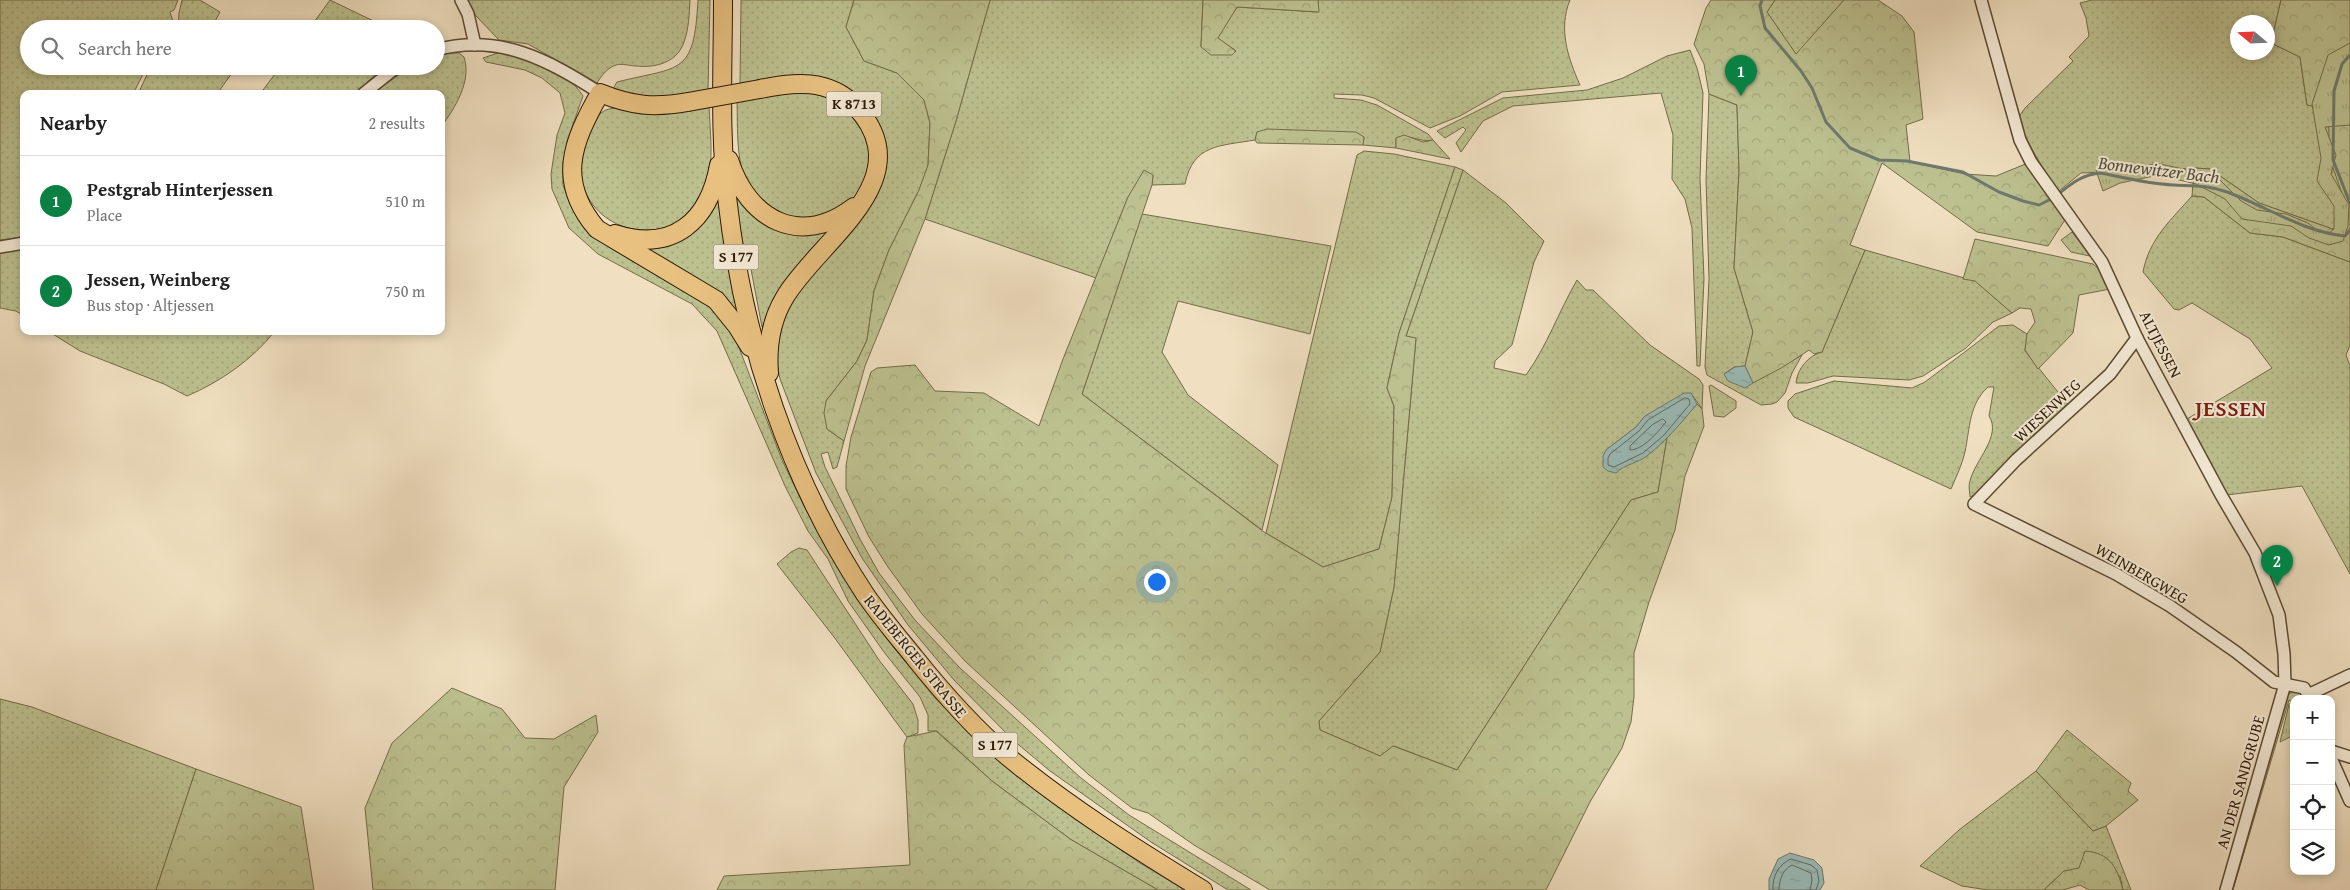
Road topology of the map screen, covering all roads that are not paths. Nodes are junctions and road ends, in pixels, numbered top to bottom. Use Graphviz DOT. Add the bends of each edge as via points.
graph roads {
  1 [pos="461,0"];
  2 [pos="723,0"];
  3 [pos="1981,0"];
  4 [pos="475,45"];
  5 [pos="445,49"];
  6 [pos="387,75"];
  7 [pos="369,90"];
  8 [pos="600,93"];
  9 [pos="723,142"];
  10 [pos="867,195"];
  11 [pos="591,221"];
  12 [pos="20,244"];
  13 [pos="0,247"];
  14 [pos="2137,338"];
  15 [pos="762,369"];
  16 [pos="770,394"];
  17 [pos="1974,504"];
  18 [pos="2350,675"];
  19 [pos="2285,684"];
  20 [pos="2310,695"];
  21 [pos="2313,695"];
  22 [pos="2335,752"];
  23 [pos="2350,758"];
  24 [pos="2335,767"];
  25 [pos="2350,802"];
  26 [pos="1204,890"];
  27 [pos="2226,890"];
  1 -- 4 [label="street" via="468,14"];
  2 -- 9 [label="highway, S 177"];
  3 -- 14 [label="street, ALTJESSEN" via="2020,140 2031,162 2102,262"];
  4 -- 5 [label="street, K 8713"];
  4 -- 8 [label="street, K 8713" via="528,53 563,69"];
  6 -- 7 [label="street"];
  8 -- 10 [label="highway, K 8713, bridge" via="638,106 670,105 794,83 817,84 848,98 864,116 875,139 877,162"];
  8 -- 11 [label="highway" via="576,143 571,165 577,200"];
  9 -- 10 [label="highway" via="730,166 749,200 760,211 784,224 826,224 840,218"];
  9 -- 11 [label="highway" via="711,196 690,225 670,236 651,240 626,238"];
  9 -- 15 [label="highway, S 177" via="732,240"];
  10 -- 16 [label="highway" via="845,228 793,284 777,312 769,352"];
  11 -- 15 [label="highway" via="607,236 716,300 744,336"];
  12 -- 13 [label="street"];
  14 -- 17 [label="street, WIESENWEG" via="2110,374 2016,460"];
  14 -- 19 [label="street, ALTJESSEN" via="2255,553 2279,615"];
  15 -- 16 [label="highway, S 177"];
  16 -- 26 [label="highway, RADEBERGER STRASSE / S 177" via="791,452 838,548 867,596 940,690 1006,756 1080,812"];
  17 -- 19 [label="street, WEINBERGWEG" via="2116,574 2170,606 2274,682"];
  18 -- 21 [label="street"];
  19 -- 20 [label="street" via="2304,688"];
  19 -- 27 [label="street, AN DER SANDGRUBE"];
  22 -- 23 [label="street"];
  24 -- 25 [label="street"];
}
